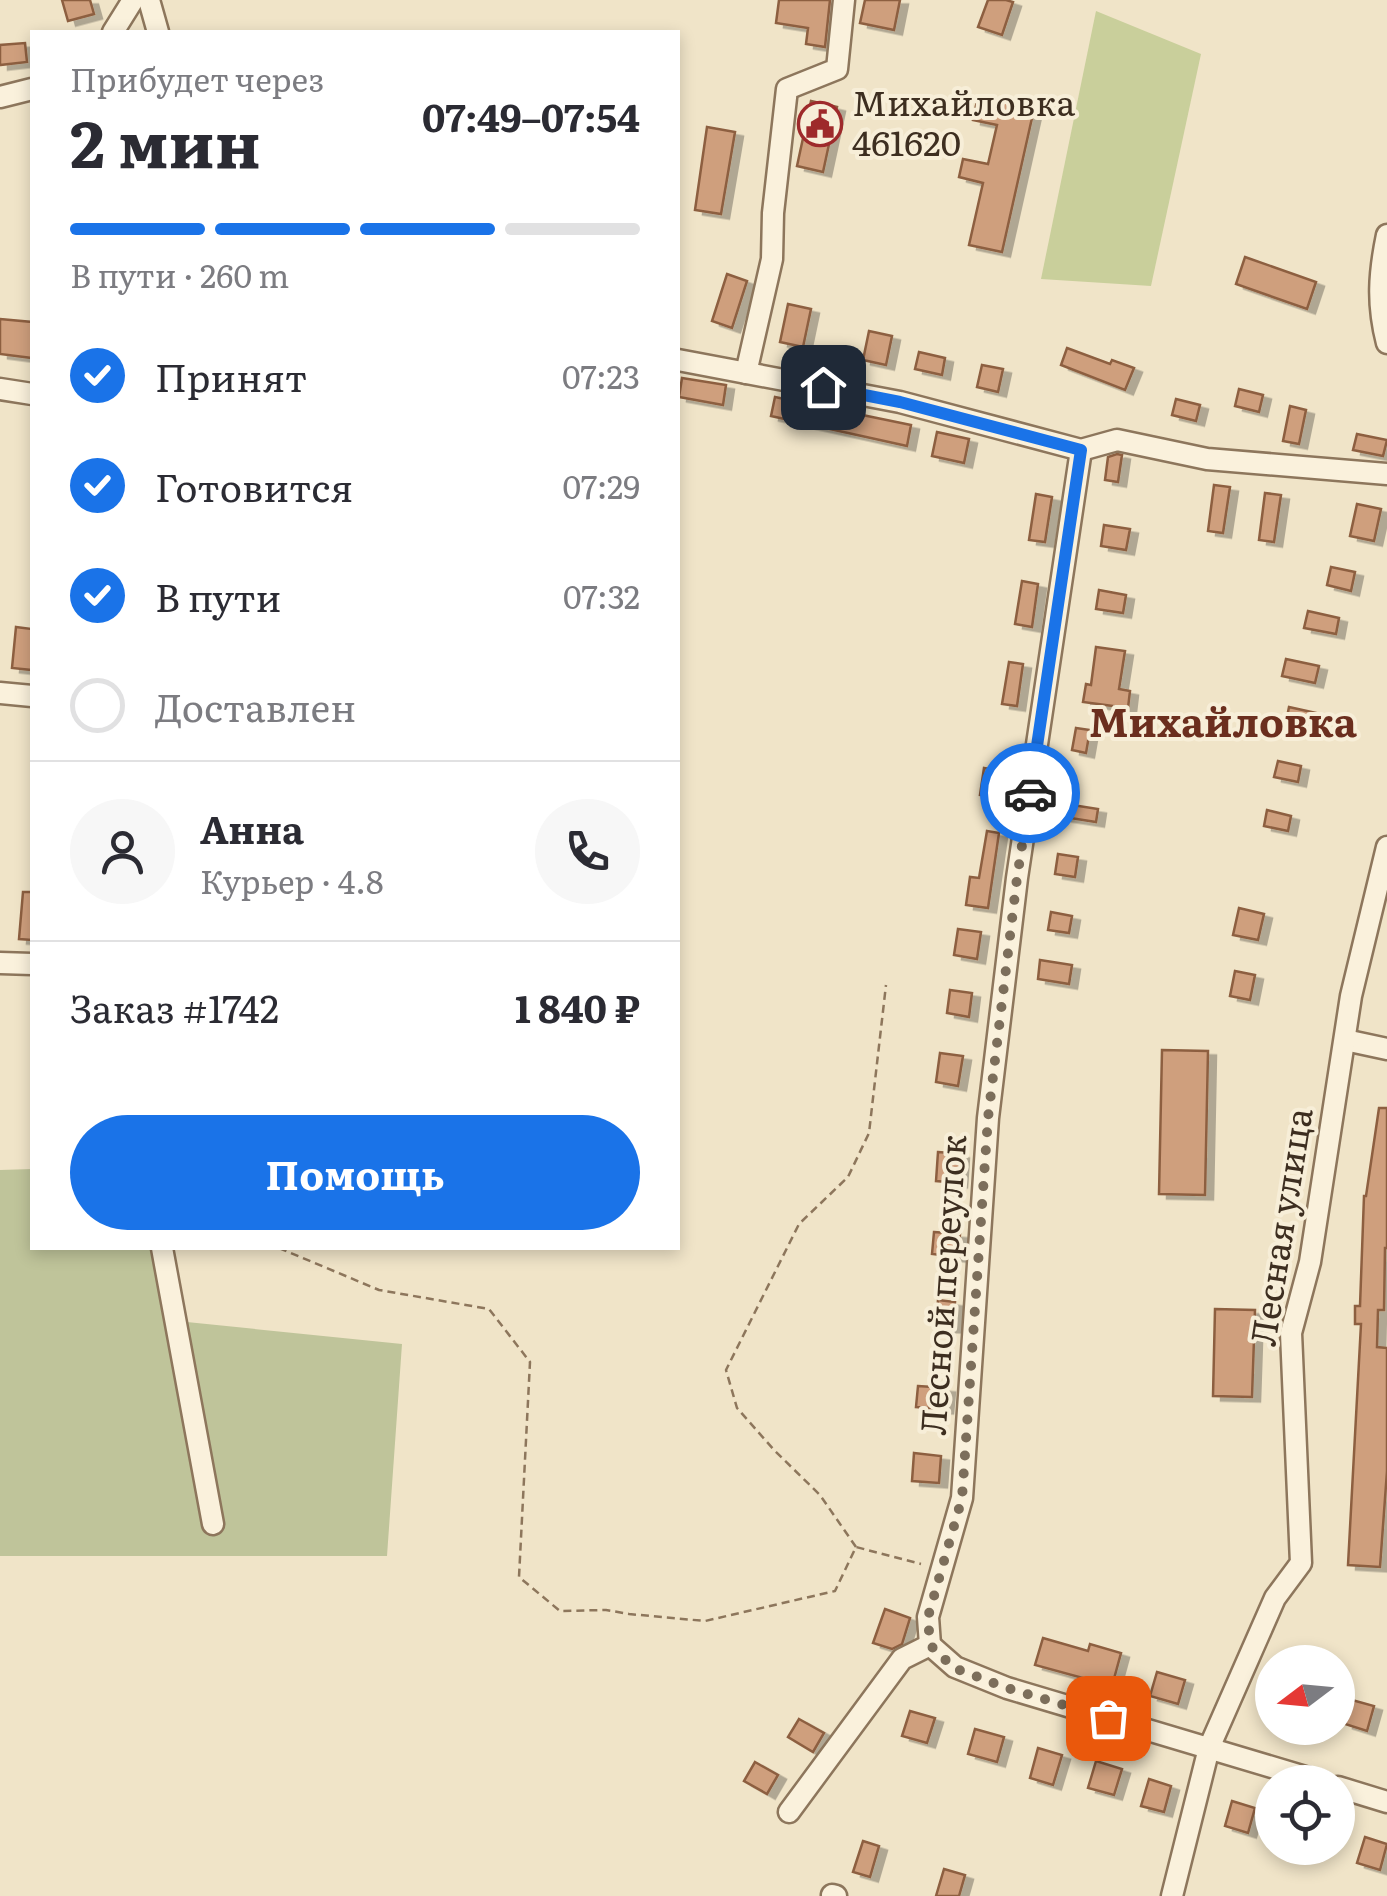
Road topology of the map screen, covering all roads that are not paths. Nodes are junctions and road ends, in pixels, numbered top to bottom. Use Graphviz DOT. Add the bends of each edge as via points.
graph roads {
  1 [pos="133,0"];
  2 [pos="149,0"];
  3 [pos="844,0"];
  4 [pos="114,30"];
  5 [pos="157,30"];
  6 [pos="30,90"];
  7 [pos="0,97"];
  8 [pos="1387,235"];
  9 [pos="1387,343"];
  10 [pos="680,360"];
  11 [pos="746,373"];
  12 [pos="0,389"];
  13 [pos="30,394"];
  14 [pos="1081,450"];
  15 [pos="1387,474"];
  16 [pos="0,693"];
  17 [pos="30,696"];
  18 [pos="1387,847"];
  19 [pos="0,963"];
  20 [pos="30,964"];
  21 [pos="1344,1040"];
  22 [pos="1387,1049"];
  23 [pos="162,1250"];
  24 [pos="213,1524"];
  25 [pos="930,1645"];
  26 [pos="1209,1748"];
  27 [pos="1266,1765"];
  28 [pos="1355,1792"];
  29 [pos="1387,1802"];
  30 [pos="788,1812"];
  31 [pos="1172,1896"];
  1 -- 4 [label="street"];
  2 -- 5 [label="street"];
  3 -- 11 [label="street" via="837,70 787,88 772,259"];
  6 -- 7 [label="street"];
  8 -- 9 [label="street" via="1380,273"];
  10 -- 11 [label="street"];
  11 -- 14 [label="street" via="900,402"];
  12 -- 13 [label="street"];
  14 -- 15 [label="street" via="1117,440 1207,459"];
  14 -- 25 [label="street, Лесной переулок" via="988,1118 962,1498 928,1617"];
  16 -- 17 [label="street"];
  18 -- 21 [label="street, Лесная улица"];
  19 -- 20 [label="street"];
  21 -- 22 [label="street"];
  21 -- 26 [label="street, Лесная улица" via="1310,1262 1290,1333 1301,1563 1275,1598"];
  23 -- 24 [label="street"];
  25 -- 26 [label="street" via="954,1668 1007,1688"];
  25 -- 30 [label="street" via="902,1659"];
  26 -- 27 [label="street"];
  26 -- 31 [label="street, Лесная улица"];
  28 -- 29 [label="street"];
}
